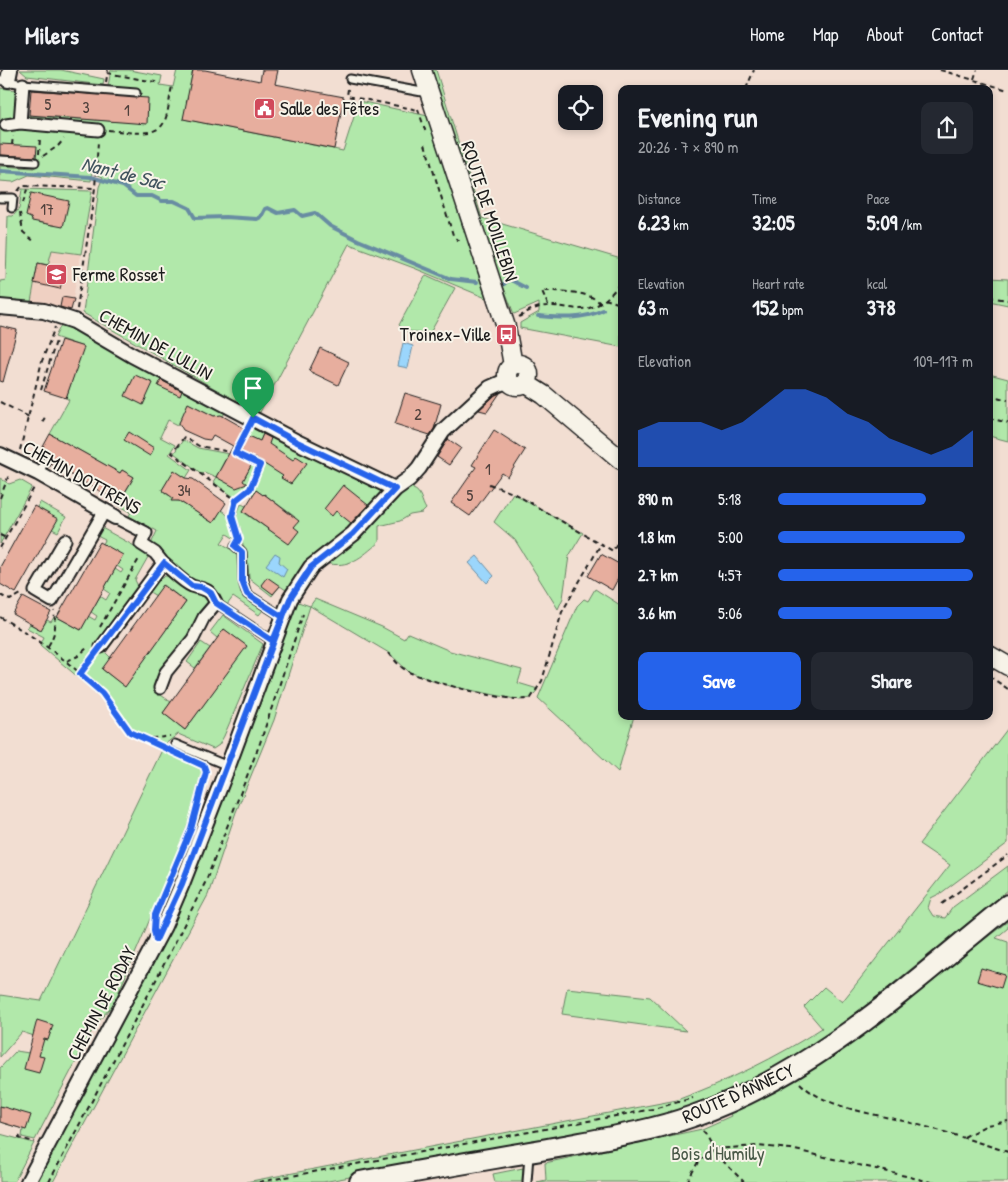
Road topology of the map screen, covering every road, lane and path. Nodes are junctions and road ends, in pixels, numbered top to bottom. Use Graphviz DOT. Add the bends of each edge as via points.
graph roads {
  1 [pos="422,70"];
  2 [pos="754,70"];
  3 [pos="940,70"];
  4 [pos="977,70"];
  5 [pos="108,72"];
  6 [pos="6,76"];
  7 [pos="350,79"];
  8 [pos="974,79"];
  9 [pos="160,83"];
  10 [pos="23,84"];
  11 [pos="748,85"];
  12 [pos="993,85"];
  13 [pos="993,85"];
  14 [pos="172,87"];
  15 [pos="348,89"];
  16 [pos="104,90"];
  17 [pos="429,90"];
  18 [pos="1008,90"];
  19 [pos="136,93"];
  20 [pos="418,110"];
  21 [pos="20,123"];
  22 [pos="39,124"];
  23 [pos="6,125"];
  24 [pos="66,127"];
  25 [pos="98,130"];
  26 [pos="425,144"];
  27 [pos="0,160"];
  28 [pos="35,162"];
  29 [pos="95,186"];
  30 [pos="0,198"];
  31 [pos="13,198"];
  32 [pos="12,208"];
  33 [pos="20,213"];
  34 [pos="476,237"];
  35 [pos="35,242"];
  36 [pos="618,285"];
  37 [pos="993,297"];
  38 [pos="605,299"];
  39 [pos="1008,300"];
  40 [pos="600,303"];
  41 [pos="618,303"];
  42 [pos="548,306"];
  43 [pos="0,307"];
  44 [pos="68,319"];
  45 [pos="506,327"];
  46 [pos="56,341"];
  47 [pos="510,372"];
  48 [pos="38,375"];
  49 [pos="45,377"];
  50 [pos="41,390"];
  51 [pos="993,396"];
  52 [pos="1008,400"];
  53 [pos="0,402"];
  54 [pos="46,416"];
  55 [pos="29,417"];
  56 [pos="253,418"];
  57 [pos="993,419"];
  58 [pos="42,422"];
  59 [pos="1008,423"];
  60 [pos="235,453"];
  61 [pos="0,455"];
  62 [pos="618,457"];
  63 [pos="15,461"];
  64 [pos="41,470"];
  65 [pos="490,484"];
  66 [pos="395,489"];
  67 [pos="0,498"];
  68 [pos="236,500"];
  69 [pos="109,514"];
  70 [pos="0,535"];
  71 [pos="6,538"];
  72 [pos="65,540"];
  73 [pos="618,541"];
  74 [pos="601,544"];
  75 [pos="235,546"];
  76 [pos="145,547"];
  77 [pos="0,548"];
  78 [pos="164,563"];
  79 [pos="35,592"];
  80 [pos="0,595"];
  81 [pos="52,601"];
  82 [pos="216,603"];
  83 [pos="0,617"];
  84 [pos="283,617"];
  85 [pos="97,633"];
  86 [pos="273,641"];
  87 [pos="97,644"];
  88 [pos="48,646"];
  89 [pos="389,653"];
  90 [pos="993,657"];
  91 [pos="67,661"];
  92 [pos="1008,666"];
  93 [pos="80,674"];
  94 [pos="993,679"];
  95 [pos="160,688"];
  96 [pos="1008,689"];
  97 [pos="174,735"];
  98 [pos="150,740"];
  99 [pos="175,744"];
  100 [pos="168,750"];
  101 [pos="204,766"];
  102 [pos="228,766"];
  103 [pos="194,816"];
  104 [pos="1008,855"];
  105 [pos="942,904"];
  106 [pos="1008,905"];
  107 [pos="792,1071"];
  108 [pos="699,1096"];
  109 [pos="694,1116"];
  110 [pos="1008,1121"];
  111 [pos="20,1136"];
  112 [pos="963,1138"];
  113 [pos="46,1145"];
  114 [pos="713,1149"];
  115 [pos="529,1152"];
  116 [pos="1008,1152"];
  117 [pos="28,1182"];
  118 [pos="259,1182"];
  119 [pos="360,1182"];
  120 [pos="527,1182"];
  121 [pos="687,1182"];
  122 [pos="744,1182"];
  123 [pos="931,1182"];
  1 -- 17 [label="street, ROUTE DE MOILLEBIN"];
  2 -- 11 [label="path"];
  3 -- 8 [label="path"];
  4 -- 8 [label="path"];
  5 -- 9 [label="path"];
  5 -- 16 [label="path"];
  6 -- 10 [label="lane"];
  7 -- 17 [label="lane" via="422,92"];
  8 -- 13 [label="path"];
  10 -- 16 [label="lane"];
  10 -- 21 [label="street"];
  12 -- 18 [label="path"];
  14 -- 25 [label="path" via="164,123 158,130 149,133"];
  15 -- 20 [label="path" via="347,96"];
  16 -- 19 [label="lane"];
  17 -- 34 [label="street, ROUTE DE MOILLEBIN"];
  21 -- 22 [label="street"];
  21 -- 23 [label="street"];
  22 -- 24 [label="street"];
  22 -- 24 [label="path" via="41,147 38,158 62,142"];
  24 -- 25 [label="street"];
  25 -- 29 [label="path"];
  26 -- 34 [label="path" via="454,237 461,240"];
  27 -- 28 [label="lane"];
  29 -- 31 [label="path" via="22,186"];
  29 -- 44 [label="path"];
  30 -- 31 [label="lane"];
  31 -- 32 [label="lane"];
  33 -- 35 [label="path" via="23,232"];
  34 -- 45 [label="street, ROUTE DE MOILLEBIN"];
  36 -- 38 [label="path"];
  37 -- 39 [label="path"];
  38 -- 40 [label="path"];
  38 -- 41 [label="path"];
  40 -- 42 [label="path" via="581,309"];
  40 -- 42 [label="path" via="590,296 557,290 542,291"];
  42 -- 45 [label="path" via="535,308"];
  43 -- 44 [label="street, CHEMIN DE LULLIN" via="28,309"];
  44 -- 48 [label="path" via="51,337"];
  44 -- 56 [label="street, CHEMIN DE LULLIN"];
  45 -- 47 [label="street, ROUTE DE MOILLEBIN"];
  46 -- 49 [label="path"];
  47 -- 62 [label="street" via="516,386 525,383 544,395"];
  47 -- 66 [label="street, CHEMIN DE RODAY" via="443,431 410,479"];
  48 -- 49 [label="path"];
  48 -- 55 [label="path"];
  49 -- 50 [label="path"];
  51 -- 52 [label="path"];
  53 -- 55 [label="path"];
  54 -- 58 [label="path"];
  55 -- 63 [label="path" via="24,441"];
  56 -- 60 [label="path"];
  56 -- 66 [label="street, CHEMIN DE LULLIN"];
  57 -- 59 [label="path"];
  60 -- 68 [label="path" via="260,465 250,489"];
  60 -- 68 [label="path" via="199,446 184,437 172,453"];
  61 -- 63 [label="street, CHEMIN DOTTRENS"];
  63 -- 64 [label="street, CHEMIN DOTTRENS"];
  63 -- 67 [label="path"];
  64 -- 69 [label="street, CHEMIN DOTTRENS"];
  64 -- 71 [label="path"];
  65 -- 74 [label="path" via="513,493"];
  66 -- 84 [label="street, CHEMIN DE RODAY" via="353,534 311,567 290,599"];
  68 -- 75 [label="path" via="232,516 239,539"];
  69 -- 76 [label="street, CHEMIN DOTTRENS" via="146,533 141,544"];
  69 -- 81 [label="street"];
  70 -- 71 [label="path"];
  71 -- 77 [label="path"];
  72 -- 79 [label="street"];
  73 -- 74 [label="path" via="613,551"];
  74 -- 89 [label="path" via="562,612 542,680 530,698 505,698 425,679 409,672"];
  75 -- 84 [label="lane" via="242,552 242,581 247,594"];
  76 -- 78 [label="street"];
  76 -- 85 [label="path"];
  78 -- 82 [label="street" via="192,586 211,593"];
  78 -- 87 [label="street"];
  79 -- 80 [label="path" via="27,591 10,600"];
  79 -- 81 [label="street"];
  81 -- 88 [label="path" via="56,626"];
  82 -- 86 [label="lane"];
  82 -- 95 [label="street" via="166,672"];
  83 -- 88 [label="path"];
  84 -- 86 [label="street, CHEMIN DE RODAY"];
  86 -- 102 [label="street, CHEMIN DE RODAY"];
  87 -- 91 [label="path"];
  87 -- 93 [label="path"];
  88 -- 91 [label="path"];
  90 -- 92 [label="street"];
  91 -- 93 [label="path"];
  93 -- 98 [label="path" via="102,693 130,732"];
  94 -- 96 [label="path"];
  97 -- 98 [label="path"];
  98 -- 100 [label="path"];
  99 -- 102 [label="lane"];
  101 -- 103 [label="path" via="206,772"];
  102 -- 113 [label="street, CHEMIN DE RODAY" via="164,926"];
  104 -- 105 [label="path"];
  106 -- 107 [label="main road, ROUTE D'ANNECY" via="848,1034"];
  107 -- 109 [label="main road, ROUTE D'ANNECY"];
  107 -- 112 [label="path" via="807,1090 827,1101"];
  108 -- 118 [label="path" via="653,1109"];
  109 -- 114 [label="path"];
  109 -- 115 [label="main road, ROUTE D'ANNECY" via="641,1131"];
  110 -- 112 [label="path" via="986,1125"];
  111 -- 113 [label="path"];
  112 -- 116 [label="path"];
  113 -- 117 [label="street, CHEMIN DE RODAY"];
  114 -- 121 [label="path" via="698,1162"];
  114 -- 122 [label="path"];
  114 -- 123 [label="path" via="758,1146 790,1149"];
  115 -- 119 [label="main road, ROUTE D'ANNECY"];
  115 -- 120 [label="lane"];
}
